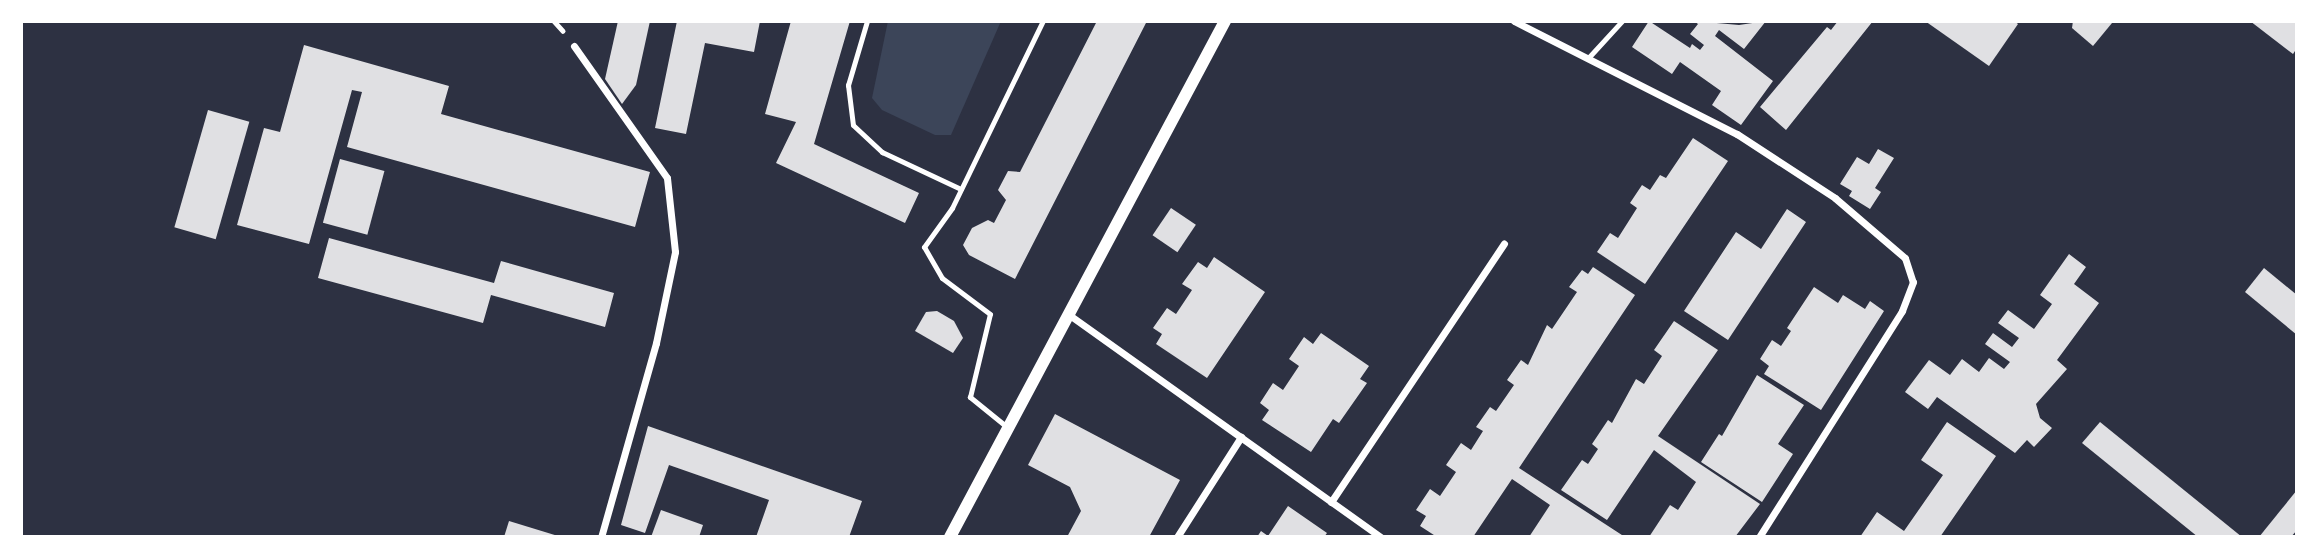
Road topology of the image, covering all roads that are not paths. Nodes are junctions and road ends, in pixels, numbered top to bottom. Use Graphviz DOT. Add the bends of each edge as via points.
graph roads {
  1 [pos="867,21"];
  2 [pos="1042,21"];
  3 [pos="1225,21"];
  4 [pos="1514,21"];
  5 [pos="1622,21"];
  6 [pos="574,46"];
  7 [pos="1589,57"];
  8 [pos="961,189"];
  9 [pos="1504,244"];
  10 [pos="1068,314"];
  11 [pos="1007,427"];
  12 [pos="1241,437"];
  13 [pos="1331,502"];
  14 [pos="601,537"];
  15 [pos="950,537"];
  16 [pos="1177,537"];
  17 [pos="1381,537"];
  18 [pos="1759,537"];
  1 -- 8 [label="lane" via="848,85 853,125 882,152"];
  2 -- 8 [label="lane"];
  3 -- 10 [label="street"];
  4 -- 7 [label="street"];
  5 -- 7 [label="lane"];
  6 -- 14 [label="street" via="667,178 675,252 656,343"];
  7 -- 18 [label="street" via="1737,134 1836,198 1905,257 1913,282 1902,311"];
  8 -- 11 [label="lane" via="924,247 942,278 990,314 970,397"];
  9 -- 13 [label="street"];
  10 -- 11 [label="street"];
  10 -- 12 [label="street"];
  11 -- 15 [label="street"];
  12 -- 13 [label="street"];
  12 -- 16 [label="street"];
  13 -- 17 [label="street"];
}
